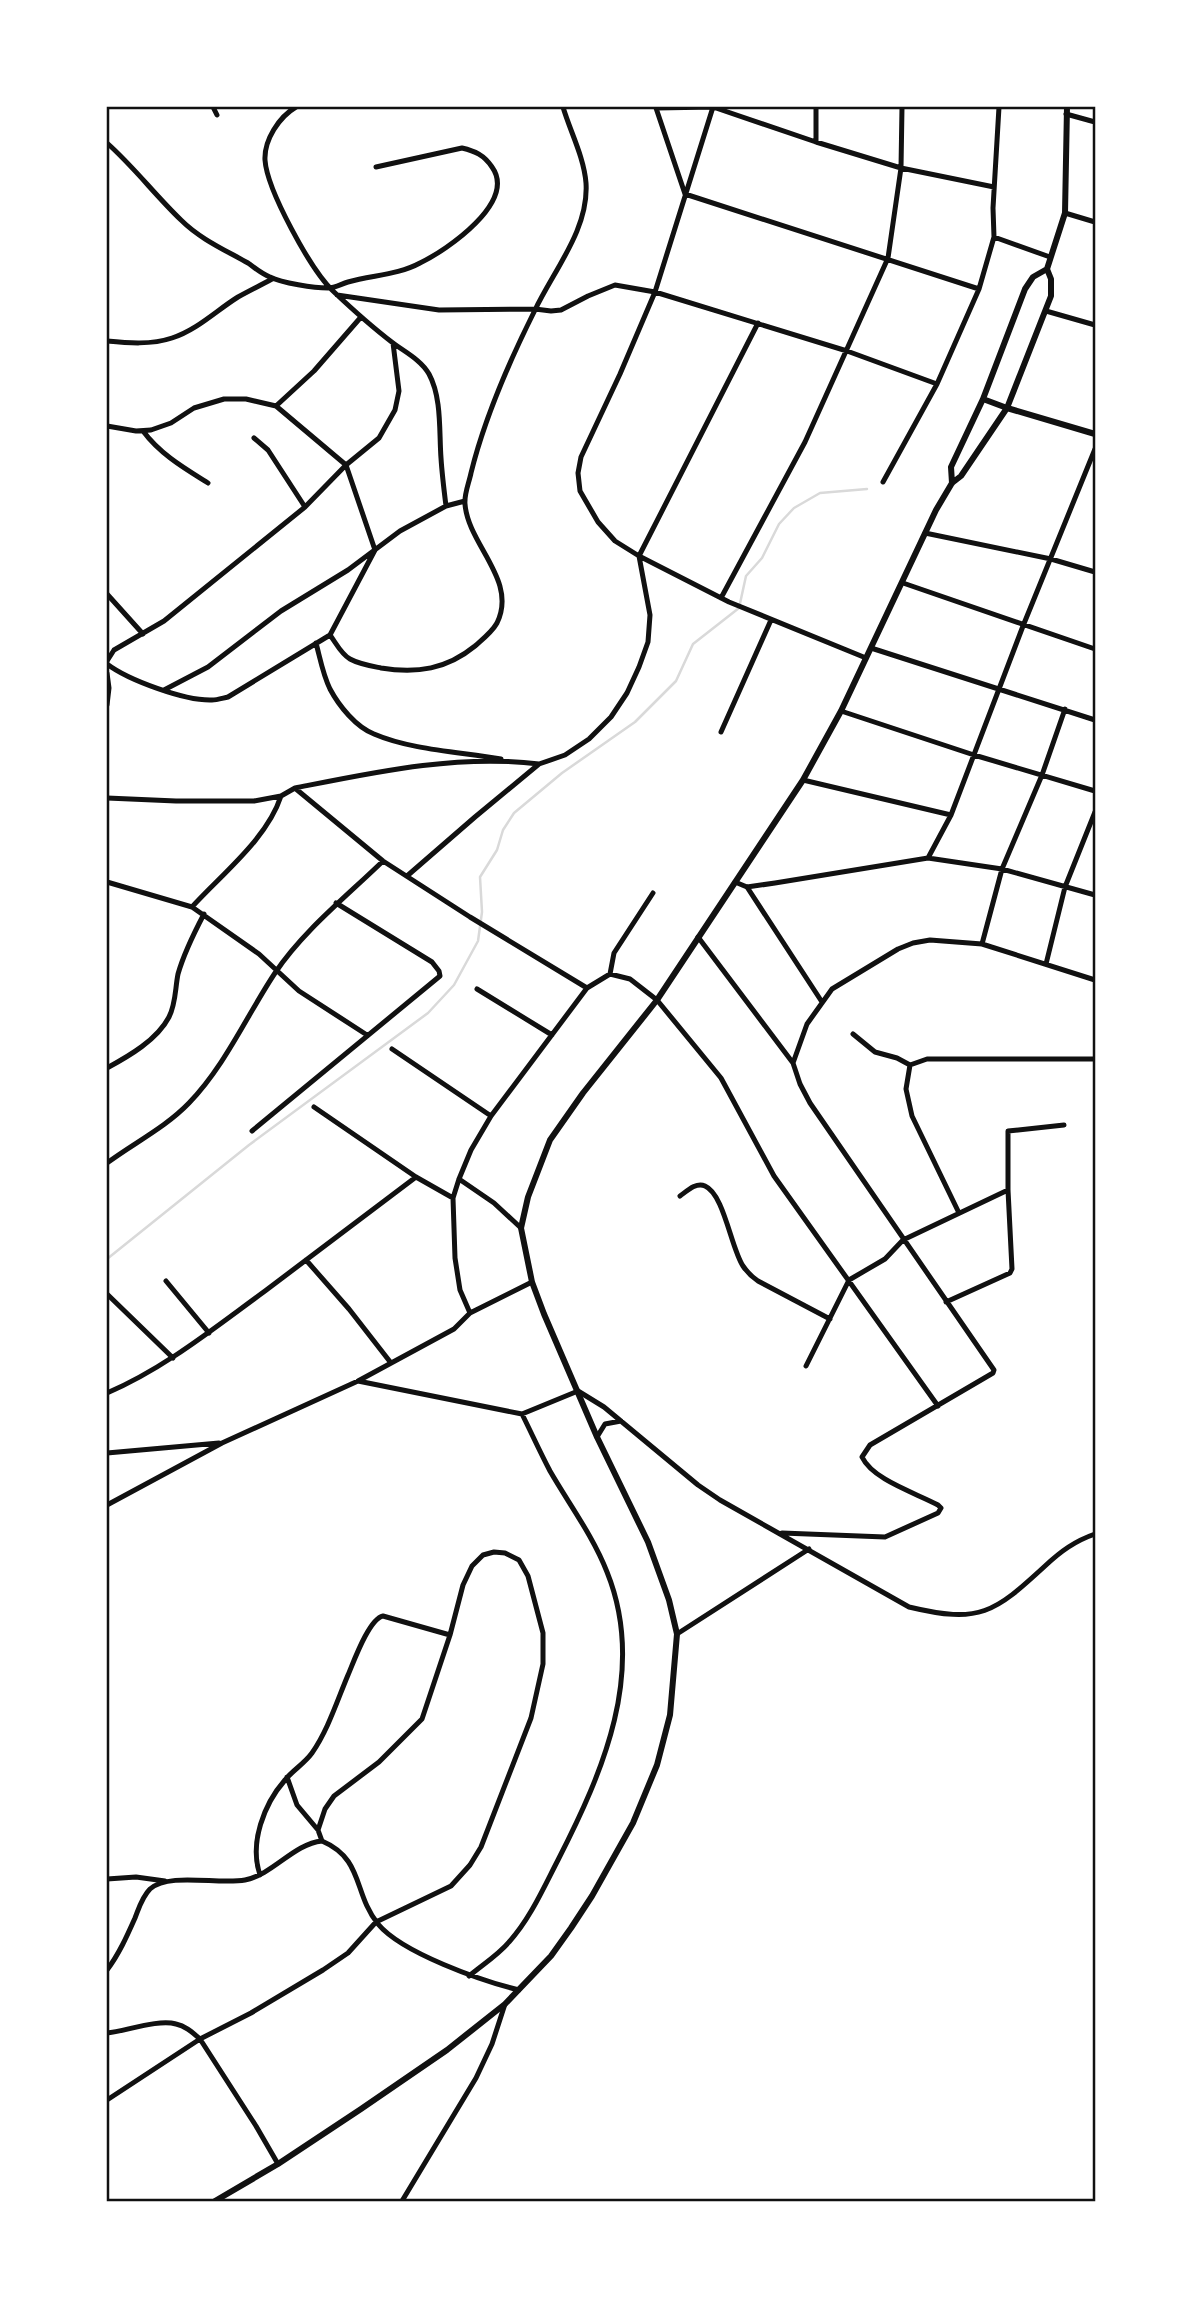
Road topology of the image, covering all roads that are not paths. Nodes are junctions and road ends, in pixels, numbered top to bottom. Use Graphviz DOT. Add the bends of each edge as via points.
graph roads {
  1 [pos="213,107"];
  2 [pos="296,107"];
  3 [pos="562,107"];
  4 [pos="656,107"];
  5 [pos="713,107"];
  6 [pos="816,107"];
  7 [pos="902,107"];
  8 [pos="999,107"];
  9 [pos="1067,110"];
  10 [pos="217,115"];
  11 [pos="1095,122"];
  12 [pos="816,142"];
  13 [pos="107,143"];
  14 [pos="376,167"];
  15 [pos="901,168"];
  16 [pos="994,187"];
  17 [pos="685,194"];
  18 [pos="1065,212"];
  19 [pos="1095,222"];
  20 [pos="994,237"];
  21 [pos="1050,257"];
  22 [pos="888,258"];
  23 [pos="1047,269"];
  24 [pos="272,279"];
  25 [pos="330,289"];
  26 [pos="979,289"];
  27 [pos="655,292"];
  28 [pos="337,295"];
  29 [pos="535,309"];
  30 [pos="1046,311"];
  31 [pos="360,317"];
  32 [pos="758,323"];
  33 [pos="1095,326"];
  34 [pos="107,341"];
  35 [pos="393,343"];
  36 [pos="847,351"];
  37 [pos="937,384"];
  38 [pos="983,399"];
  39 [pos="276,406"];
  40 [pos="1007,408"];
  41 [pos="107,426"];
  42 [pos="143,431"];
  43 [pos="1095,434"];
  44 [pos="254,438"];
  45 [pos="1095,449"];
  46 [pos="346,465"];
  47 [pos="883,482"];
  48 [pos="208,483"];
  49 [pos="952,483"];
  50 [pos="464,501"];
  51 [pos="446,506"];
  52 [pos="305,507"];
  53 [pos="925,533"];
  54 [pos="374,550"];
  55 [pos="639,556"];
  56 [pos="1051,559"];
  57 [pos="1095,572"];
  58 [pos="903,583"];
  59 [pos="107,594"];
  60 [pos="721,598"];
  61 [pos="771,620"];
  62 [pos="1023,626"];
  63 [pos="143,634"];
  64 [pos="330,635"];
  65 [pos="316,643"];
  66 [pos="871,648"];
  67 [pos="1095,649"];
  68 [pos="866,658"];
  69 [pos="107,663"];
  70 [pos="107,673"];
  71 [pos="164,690"];
  72 [pos="999,690"];
  73 [pos="107,705"];
  74 [pos="1065,709"];
  75 [pos="841,711"];
  76 [pos="1095,720"];
  77 [pos="721,732"];
  78 [pos="974,755"];
  79 [pos="509,760"];
  80 [pos="539,764"];
  81 [pos="1042,775"];
  82 [pos="803,780"];
  83 [pos="295,789"];
  84 [pos="1095,791"];
  85 [pos="281,796"];
  86 [pos="107,797"];
  87 [pos="1095,812"];
  88 [pos="951,815"];
  89 [pos="928,858"];
  90 [pos="383,861"];
  91 [pos="1002,869"];
  92 [pos="407,876"];
  93 [pos="107,882"];
  94 [pos="735,882"];
  95 [pos="747,887"];
  96 [pos="1065,887"];
  97 [pos="653,894"];
  98 [pos="1095,894"];
  99 [pos="336,904"];
  100 [pos="192,907"];
  101 [pos="204,914"];
  102 [pos="698,937"];
  103 [pos="982,944"];
  104 [pos="1046,964"];
  105 [pos="277,970"];
  106 [pos="610,974"];
  107 [pos="1095,980"];
  108 [pos="587,988"];
  109 [pos="477,989"];
  110 [pos="657,1000"];
  111 [pos="822,1002"];
  112 [pos="853,1034"];
  113 [pos="367,1035"];
  114 [pos="552,1035"];
  115 [pos="392,1049"];
  116 [pos="1095,1059"];
  117 [pos="793,1063"];
  118 [pos="910,1065"];
  119 [pos="107,1068"];
  120 [pos="314,1107"];
  121 [pos="491,1116"];
  122 [pos="1064,1125"];
  123 [pos="252,1131"];
  124 [pos="107,1163"];
  125 [pos="416,1177"];
  126 [pos="460,1179"];
  127 [pos="1007,1191"];
  128 [pos="680,1196"];
  129 [pos="453,1198"];
  130 [pos="959,1213"];
  131 [pos="521,1228"];
  132 [pos="903,1240"];
  133 [pos="306,1260"];
  134 [pos="849,1280"];
  135 [pos="166,1281"];
  136 [pos="532,1282"];
  137 [pos="107,1294"];
  138 [pos="946,1302"];
  139 [pos="470,1313"];
  140 [pos="830,1319"];
  141 [pos="208,1333"];
  142 [pos="173,1358"];
  143 [pos="391,1363"];
  144 [pos="806,1366"];
  145 [pos="358,1381"];
  146 [pos="578,1391"];
  147 [pos="107,1393"];
  148 [pos="938,1406"];
  149 [pos="522,1413"];
  150 [pos="622,1421"];
  151 [pos="597,1437"];
  152 [pos="222,1443"];
  153 [pos="107,1453"];
  154 [pos="107,1505"];
  155 [pos="782,1533"];
  156 [pos="1095,1534"];
  157 [pos="809,1549"];
  158 [pos="677,1634"];
  159 [pos="450,1635"];
  160 [pos="287,1777"];
  161 [pos="318,1830"];
  162 [pos="322,1842"];
  163 [pos="260,1875"];
  164 [pos="107,1879"];
  165 [pos="165,1881"];
  166 [pos="376,1922"];
  167 [pos="107,1970"];
  168 [pos="469,1976"];
  169 [pos="519,1990"];
  170 [pos="505,2004"];
  171 [pos="107,2033"];
  172 [pos="200,2039"];
  173 [pos="107,2100"];
  174 [pos="278,2164"];
  175 [pos="215,2201"];
  176 [pos="402,2201"];
  1 -- 10 [label="street"];
  2 -- 25 [label="street" via="268,141 265,159 295,235"];
  3 -- 29 [label="street" via="586,183 583,215"];
  4 -- 5 [label="street"];
  4 -- 17 [label="street"];
  5 -- 12 [label="street"];
  5 -- 17 [label="street"];
  6 -- 12 [label="street"];
  7 -- 15 [label="street"];
  8 -- 16 [label="street"];
  9 -- 11 [label="street"];
  9 -- 18 [label="street"];
  12 -- 15 [label="street"];
  13 -- 24 [label="street" via="183,222"];
  14 -- 25 [label="street" via="462,148 476,151 495,170 498,192 473,225 419,264"];
  15 -- 16 [label="street"];
  15 -- 22 [label="street"];
  16 -- 20 [label="street"];
  17 -- 22 [label="street"];
  17 -- 27 [label="street"];
  18 -- 19 [label="street"];
  18 -- 21 [label="street"];
  20 -- 21 [label="street"];
  20 -- 26 [label="street"];
  21 -- 23 [label="street"];
  22 -- 26 [label="street"];
  22 -- 36 [label="street"];
  23 -- 30 [label="street" via="1052,287"];
  23 -- 38 [label="street" via="1025,289"];
  24 -- 25 [label="street"];
  24 -- 34 [label="street" via="173,337 153,342"];
  25 -- 28 [label="street"];
  26 -- 37 [label="street"];
  27 -- 29 [label="street" via="615,285 561,310"];
  27 -- 32 [label="street"];
  27 -- 55 [label="street" via="581,457 578,473 580,491 598,522 615,541"];
  28 -- 29 [label="street" via="439,310"];
  28 -- 31 [label="street"];
  29 -- 50 [label="street" via="480,438"];
  30 -- 33 [label="street"];
  30 -- 40 [label="street"];
  31 -- 35 [label="street"];
  31 -- 39 [label="street" via="314,372"];
  32 -- 36 [label="street"];
  32 -- 55 [label="street"];
  35 -- 46 [label="street" via="399,391 396,410 379,438"];
  35 -- 51 [label="street" via="421,363 433,387"];
  36 -- 37 [label="street"];
  36 -- 60 [label="street" via="805,442"];
  37 -- 47 [label="street"];
  38 -- 40 [label="street"];
  38 -- 49 [label="street" via="951,467"];
  39 -- 42 [label="street" via="224,399"];
  39 -- 46 [label="street"];
  40 -- 43 [label="street"];
  40 -- 49 [label="street"];
  41 -- 42 [label="street"];
  42 -- 48 [label="street" via="177,464"];
  44 -- 52 [label="street" via="268,450"];
  45 -- 56 [label="street"];
  46 -- 52 [label="street"];
  46 -- 54 [label="street"];
  49 -- 53 [label="street"];
  50 -- 51 [label="street"];
  50 -- 64 [label="street" via="500,587 503,606 487,636 447,665 402,671 350,659"];
  51 -- 54 [label="street"];
  52 -- 63 [label="street"];
  53 -- 56 [label="street"];
  53 -- 58 [label="street"];
  54 -- 64 [label="street"];
  54 -- 71 [label="street" via="281,611 208,667"];
  55 -- 60 [label="street"];
  55 -- 80 [label="street" via="650,615 648,642 635,676 611,717 589,739 565,755"];
  56 -- 57 [label="street"];
  56 -- 62 [label="street"];
  58 -- 62 [label="street"];
  58 -- 66 [label="street"];
  59 -- 63 [label="street"];
  60 -- 61 [label="street"];
  61 -- 68 [label="street"];
  61 -- 77 [label="street"];
  62 -- 67 [label="street"];
  62 -- 72 [label="street"];
  63 -- 69 [label="street" via="114,650"];
  64 -- 65 [label="street"];
  65 -- 71 [label="street" via="228,697 201,700"];
  65 -- 79 [label="street" via="331,691 349,715 372,734"];
  66 -- 68 [label="street"];
  66 -- 72 [label="street"];
  68 -- 75 [label="street"];
  69 -- 71 [label="street" via="131,680"];
  70 -- 73 [label="street"];
  72 -- 74 [label="street"];
  72 -- 78 [label="street"];
  74 -- 76 [label="street"];
  74 -- 81 [label="street"];
  75 -- 78 [label="street"];
  75 -- 82 [label="street"];
  78 -- 81 [label="street"];
  78 -- 88 [label="street"];
  79 -- 80 [label="street"];
  79 -- 83 [label="street" via="417,765"];
  80 -- 92 [label="street"];
  81 -- 84 [label="street"];
  81 -- 91 [label="street"];
  82 -- 88 [label="street"];
  82 -- 94 [label="street"];
  83 -- 85 [label="street"];
  83 -- 90 [label="street"];
  85 -- 86 [label="street" via="254,801"];
  85 -- 100 [label="street" via="261,834"];
  87 -- 96 [label="street"];
  88 -- 89 [label="street"];
  89 -- 91 [label="street"];
  89 -- 95 [label="street"];
  90 -- 92 [label="street"];
  90 -- 99 [label="street"];
  91 -- 96 [label="street"];
  91 -- 103 [label="street"];
  92 -- 108 [label="street"];
  93 -- 100 [label="street"];
  94 -- 95 [label="street"];
  94 -- 102 [label="street"];
  95 -- 111 [label="street"];
  96 -- 98 [label="street"];
  96 -- 104 [label="street"];
  97 -- 106 [label="street" via="614,953"];
  99 -- 105 [label="street"];
  99 -- 113 [label="street" via="432,962 439,971 435,982"];
  100 -- 101 [label="street"];
  101 -- 105 [label="street"];
  101 -- 119 [label="street" via="178,976 168,1020 136,1051"];
  102 -- 110 [label="street"];
  102 -- 117 [label="street"];
  103 -- 104 [label="street"];
  103 -- 111 [label="street" via="913,943 832,989"];
  104 -- 107 [label="street"];
  105 -- 113 [label="street" via="299,991"];
  105 -- 124 [label="street" via="212,1075 189,1103"];
  106 -- 108 [label="street"];
  106 -- 110 [label="street" via="630,979"];
  108 -- 114 [label="street"];
  109 -- 114 [label="street"];
  110 -- 131 [label="street" via="550,1140"];
  110 -- 134 [label="street" via="722,1078 774,1176"];
  111 -- 117 [label="street" via="807,1024"];
  112 -- 118 [label="street" via="875,1052"];
  113 -- 123 [label="street"];
  114 -- 121 [label="street"];
  115 -- 121 [label="street"];
  116 -- 118 [label="street" via="927,1059"];
  117 -- 132 [label="street" via="810,1103"];
  118 -- 130 [label="street" via="906,1089 912,1116"];
  120 -- 125 [label="street"];
  121 -- 126 [label="street"];
  122 -- 127 [label="street" via="1008,1131"];
  125 -- 129 [label="street"];
  125 -- 133 [label="street"];
  126 -- 129 [label="street"];
  126 -- 131 [label="street"];
  127 -- 130 [label="street"];
  127 -- 138 [label="street" via="1010,1273"];
  128 -- 140 [label="street" via="698,1185 709,1189 721,1208 736,1254 750,1275"];
  129 -- 139 [label="street" via="456,1275"];
  130 -- 132 [label="street"];
  131 -- 136 [label="street"];
  132 -- 134 [label="street" via="885,1259"];
  132 -- 138 [label="street"];
  133 -- 141 [label="street"];
  133 -- 143 [label="street"];
  134 -- 140 [label="street"];
  134 -- 148 [label="street"];
  135 -- 141 [label="street"];
  136 -- 139 [label="street"];
  136 -- 146 [label="street"];
  137 -- 142 [label="street"];
  138 -- 148 [label="street" via="994,1370"];
  139 -- 143 [label="street" via="454,1329"];
  140 -- 144 [label="street"];
  141 -- 142 [label="street"];
  142 -- 147 [label="street"];
  143 -- 145 [label="street"];
  145 -- 149 [label="street"];
  145 -- 152 [label="street"];
  146 -- 149 [label="street"];
  146 -- 150 [label="street"];
  146 -- 151 [label="street"];
  148 -- 155 [label="street" via="870,1445 862,1457 869,1468 938,1505 940,1511 885,1537"];
  149 -- 168 [label="street" via="608,1573 620,1615 622,1686 607,1751 552,1871 509,1942"];
  150 -- 151 [label="street" via="605,1424"];
  150 -- 155 [label="street" via="698,1485"];
  151 -- 158 [label="street" via="659,1568"];
  152 -- 153 [label="street"];
  152 -- 154 [label="street"];
  155 -- 157 [label="street"];
  156 -- 157 [label="street" via="1063,1549 1002,1604 963,1615 909,1606"];
  157 -- 158 [label="street"];
  158 -- 169 [label="street" via="670,1715 657,1765 633,1823 571,1928"];
  159 -- 160 [label="street" via="379,1617 357,1653 311,1755"];
  159 -- 161 [label="street" via="422,1719 379,1762 334,1796"];
  159 -- 166 [label="street" via="472,1566 494,1552 519,1560 528,1576 543,1633 543,1664 531,1718 481,1847 451,1886"];
  160 -- 161 [label="street" via="297,1805"];
  160 -- 163 [label="street" via="272,1796 259,1832 255,1855"];
  161 -- 162 [label="street"];
  162 -- 163 [label="street" via="308,1844"];
  162 -- 166 [label="street" via="351,1862"];
  163 -- 165 [label="street" via="226,1882"];
  164 -- 165 [label="street"];
  165 -- 167 [label="street" via="144,1898"];
  166 -- 168 [label="street" via="418,1952"];
  166 -- 172 [label="street" via="348,1953 323,1970"];
  168 -- 169 [label="street"];
  169 -- 170 [label="street"];
  170 -- 174 [label="street" via="447,2050"];
  170 -- 176 [label="street" via="476,2078"];
  171 -- 172 [label="street" via="166,2023 188,2029"];
  172 -- 173 [label="street"];
  172 -- 174 [label="street"];
  174 -- 175 [label="street"];
}
